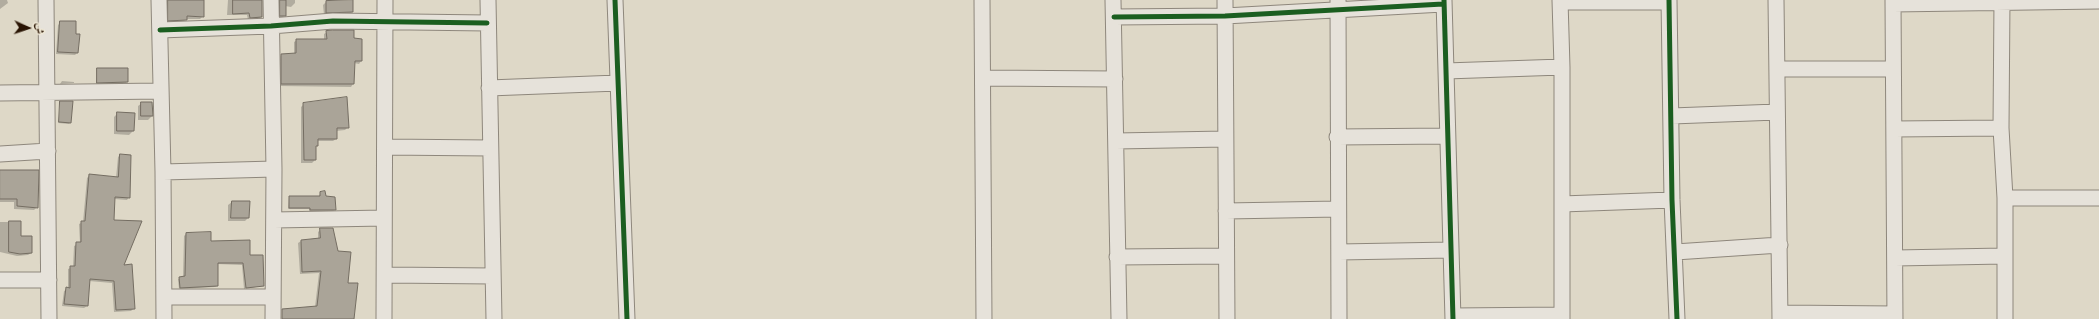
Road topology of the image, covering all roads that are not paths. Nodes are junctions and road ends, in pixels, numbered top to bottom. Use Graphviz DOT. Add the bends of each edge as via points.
graph roads {
  1 [pos="46,0"];
  2 [pos="159,0"];
  3 [pos="271,0"];
  4 [pos="385,0"];
  5 [pos="488,0"];
  6 [pos="615,0"];
  7 [pos="982,0"];
  8 [pos="1113,0"];
  9 [pos="1225,0"];
  10 [pos="1776,0"];
  11 [pos="1560,1"];
  12 [pos="1669,1"];
  13 [pos="2002,1"];
  14 [pos="2099,1"];
  15 [pos="1444,2"];
  16 [pos="1893,2"];
  17 [pos="1338,5"];
  18 [pos="1225,16"];
  19 [pos="1114,17"];
  20 [pos="385,21"];
  21 [pos="487,23"];
  22 [pos="271,26"];
  23 [pos="160,30"];
  24 [pos="1562,67"];
  25 [pos="1777,69"];
  26 [pos="1893,69"];
  27 [pos="1446,71"];
  28 [pos="984,78"];
  29 [pos="1115,79"];
  30 [pos="618,83"];
  31 [pos="489,88"];
  32 [pos="160,91"];
  33 [pos="46,92"];
  34 [pos="0,93"];
  35 [pos="1777,112"];
  36 [pos="1672,116"];
  37 [pos="2001,128"];
  38 [pos="1894,129"];
  39 [pos="1447,136"];
  40 [pos="1337,137"];
  41 [pos="1225,139"];
  42 [pos="1116,140"];
  43 [pos="385,147"];
  44 [pos="490,148"];
  45 [pos="48,151"];
  46 [pos="0,154"];
  47 [pos="274,169"];
  48 [pos="163,172"];
  49 [pos="2005,198"];
  50 [pos="2099,198"];
  51 [pos="1672,200"];
  52 [pos="1562,204"];
  53 [pos="1338,209"];
  54 [pos="1226,211"];
  55 [pos="384,218"];
  56 [pos="274,220"];
  57 [pos="1780,245"];
  58 [pos="1451,250"];
  59 [pos="1339,252"];
  60 [pos="1675,252"];
  61 [pos="1225,256"];
  62 [pos="2004,256"];
  63 [pos="1117,257"];
  64 [pos="1895,258"];
  65 [pos="385,275"];
  66 [pos="493,276"];
  67 [pos="0,280"];
  68 [pos="49,280"];
  69 [pos="164,296"];
  70 [pos="273,297"];
  71 [pos="1780,316"];
  72 [pos="1562,317"];
  73 [pos="1895,317"];
  74 [pos="1452,318"];
  75 [pos="49,319"];
  76 [pos="164,319"];
  77 [pos="273,319"];
  78 [pos="384,319"];
  79 [pos="494,319"];
  80 [pos="627,319"];
  81 [pos="984,319"];
  82 [pos="1119,319"];
  83 [pos="1227,319"];
  84 [pos="1339,319"];
  85 [pos="1677,319"];
  86 [pos="2005,319"];
  1 -- 33 [label="street"];
  2 -- 23 [label="street"];
  3 -- 22 [label="street"];
  4 -- 20 [label="street"];
  5 -- 21 [label="street"];
  6 -- 30 [label="street"];
  7 -- 28 [label="street"];
  8 -- 19 [label="street"];
  9 -- 18 [label="street"];
  10 -- 25 [label="street"];
  11 -- 12 [label="street"];
  11 -- 24 [label="street"];
  12 -- 36 [label="street"];
  13 -- 14 [label="street"];
  13 -- 16 [label="street"];
  13 -- 37 [label="street"];
  15 -- 17 [label="street"];
  15 -- 27 [label="street"];
  16 -- 26 [label="street"];
  17 -- 18 [label="street"];
  17 -- 40 [label="street"];
  18 -- 19 [label="street"];
  18 -- 41 [label="street"];
  19 -- 29 [label="street"];
  20 -- 21 [label="street"];
  20 -- 22 [label="street" via="309,22"];
  20 -- 43 [label="street"];
  21 -- 31 [label="street"];
  22 -- 23 [label="street"];
  22 -- 47 [label="street"];
  23 -- 32 [label="street"];
  24 -- 27 [label="street"];
  24 -- 52 [label="street"];
  25 -- 26 [label="street"];
  25 -- 35 [label="street"];
  26 -- 38 [label="street"];
  27 -- 39 [label="street"];
  28 -- 29 [label="street"];
  28 -- 81 [label="street"];
  29 -- 42 [label="street"];
  30 -- 31 [label="street"];
  30 -- 80 [label="street"];
  31 -- 44 [label="street"];
  32 -- 33 [label="street"];
  32 -- 48 [label="street"];
  33 -- 34 [label="street"];
  33 -- 45 [label="street"];
  35 -- 36 [label="street"];
  35 -- 57 [label="street"];
  36 -- 51 [label="street"];
  37 -- 38 [label="street"];
  37 -- 49 [label="street"];
  38 -- 64 [label="street"];
  39 -- 40 [label="street"];
  39 -- 58 [label="street"];
  40 -- 53 [label="street"];
  41 -- 42 [label="street"];
  41 -- 54 [label="street"];
  42 -- 63 [label="street"];
  43 -- 44 [label="street"];
  43 -- 55 [label="street"];
  44 -- 66 [label="street"];
  45 -- 46 [label="street"];
  45 -- 68 [label="street"];
  47 -- 48 [label="street"];
  47 -- 56 [label="street"];
  48 -- 69 [label="street"];
  49 -- 50 [label="street"];
  49 -- 62 [label="street"];
  51 -- 52 [label="street"];
  51 -- 60 [label="street"];
  52 -- 72 [label="street"];
  53 -- 54 [label="street"];
  53 -- 59 [label="street"];
  54 -- 61 [label="street"];
  55 -- 56 [label="street"];
  55 -- 65 [label="street"];
  56 -- 70 [label="street"];
  57 -- 60 [label="street"];
  57 -- 71 [label="street"];
  58 -- 59 [label="street"];
  58 -- 74 [label="street"];
  59 -- 84 [label="street"];
  60 -- 85 [label="street"];
  61 -- 63 [label="street"];
  61 -- 83 [label="street"];
  62 -- 64 [label="street"];
  62 -- 86 [label="street"];
  63 -- 82 [label="street"];
  64 -- 73 [label="street"];
  65 -- 66 [label="street"];
  65 -- 78 [label="street"];
  66 -- 79 [label="street"];
  67 -- 68 [label="street"];
  68 -- 75 [label="street"];
  69 -- 70 [label="street"];
  69 -- 76 [label="street"];
  70 -- 77 [label="street"];
  71 -- 73 [label="street"];
  72 -- 74 [label="street"];
}
